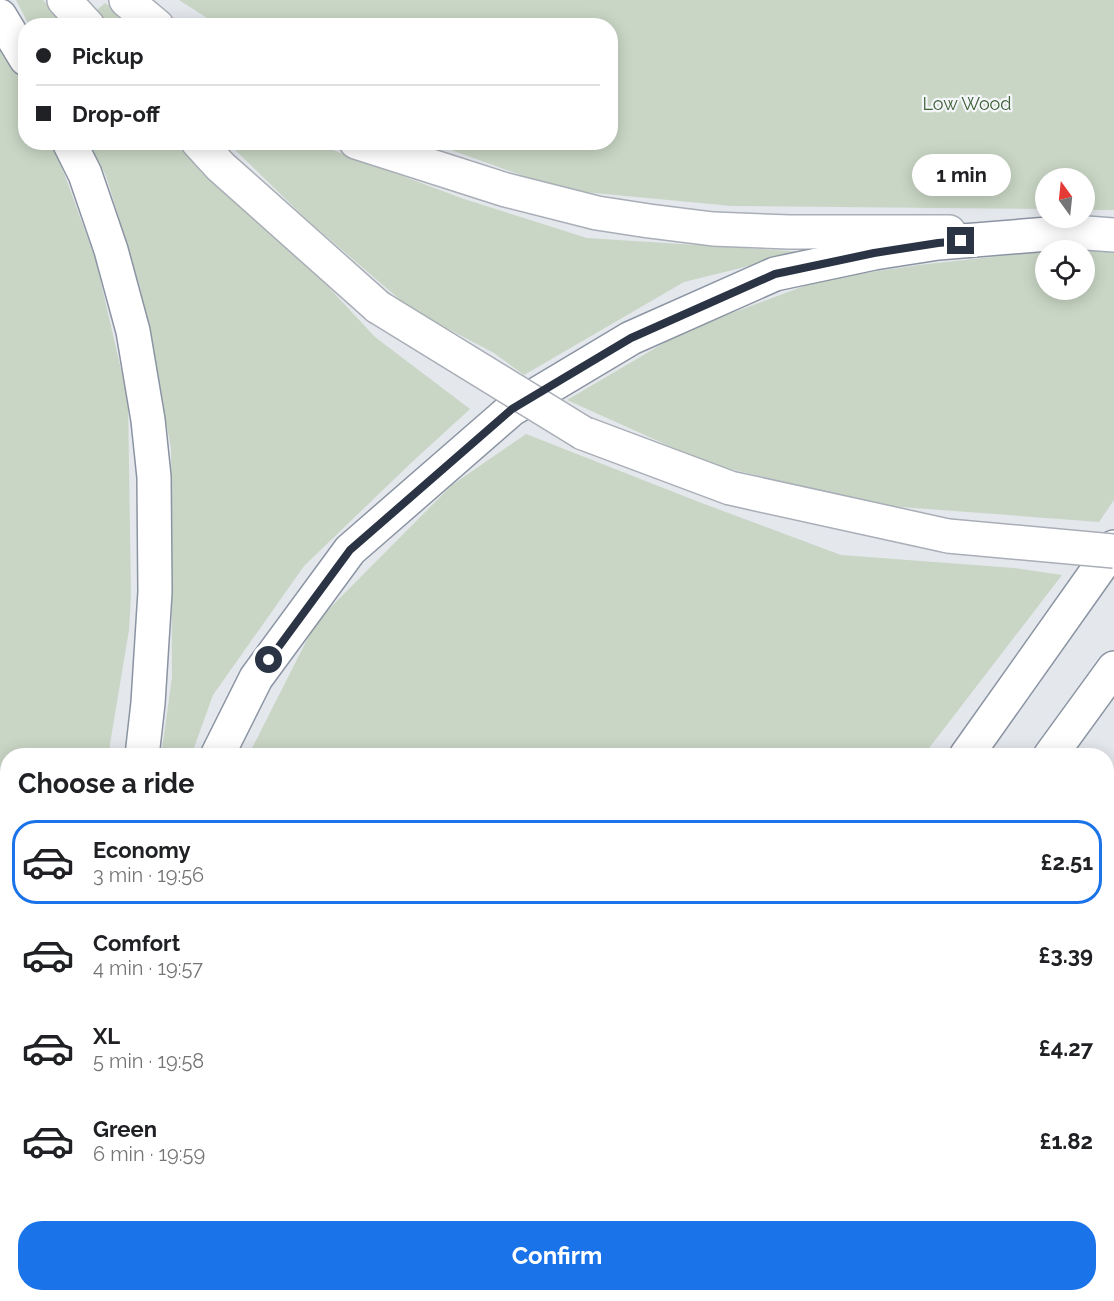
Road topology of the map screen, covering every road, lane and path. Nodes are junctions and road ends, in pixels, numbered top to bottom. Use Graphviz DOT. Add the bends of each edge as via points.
graph roads {
  1 [pos="64,0"];
  2 [pos="126,0"];
  3 [pos="0,16"];
  4 [pos="81,18"];
  5 [pos="147,18"];
  6 [pos="18,46"];
  7 [pos="73,150"];
  8 [pos="205,150"];
  9 [pos="381,150"];
  10 [pos="1073,232"];
  11 [pos="1114,235"];
  12 [pos="1114,549"];
  13 [pos="1114,668"];
  14 [pos="143,748"];
  15 [pos="221,748"];
  16 [pos="972,748"];
  17 [pos="1056,748"];
  1 -- 4 [label="main road"];
  2 -- 5 [label="main road"];
  3 -- 6 [label="main road"];
  7 -- 14 [label="main road" via="111,250 133,331 148,420 154,477 155,592"];
  8 -- 12 [label="main road, bridge" via="378,307 583,433 730,488 948,536"];
  9 -- 10 [label="main road" via="506,190 597,213 714,229"];
  10 -- 11 [label="main road"];
  10 -- 15 [label="main road" via="938,243 775,274 631,338 512,409 350,550 256,678"];
  12 -- 16 [label="main road"];
  13 -- 17 [label="main road"];
}
